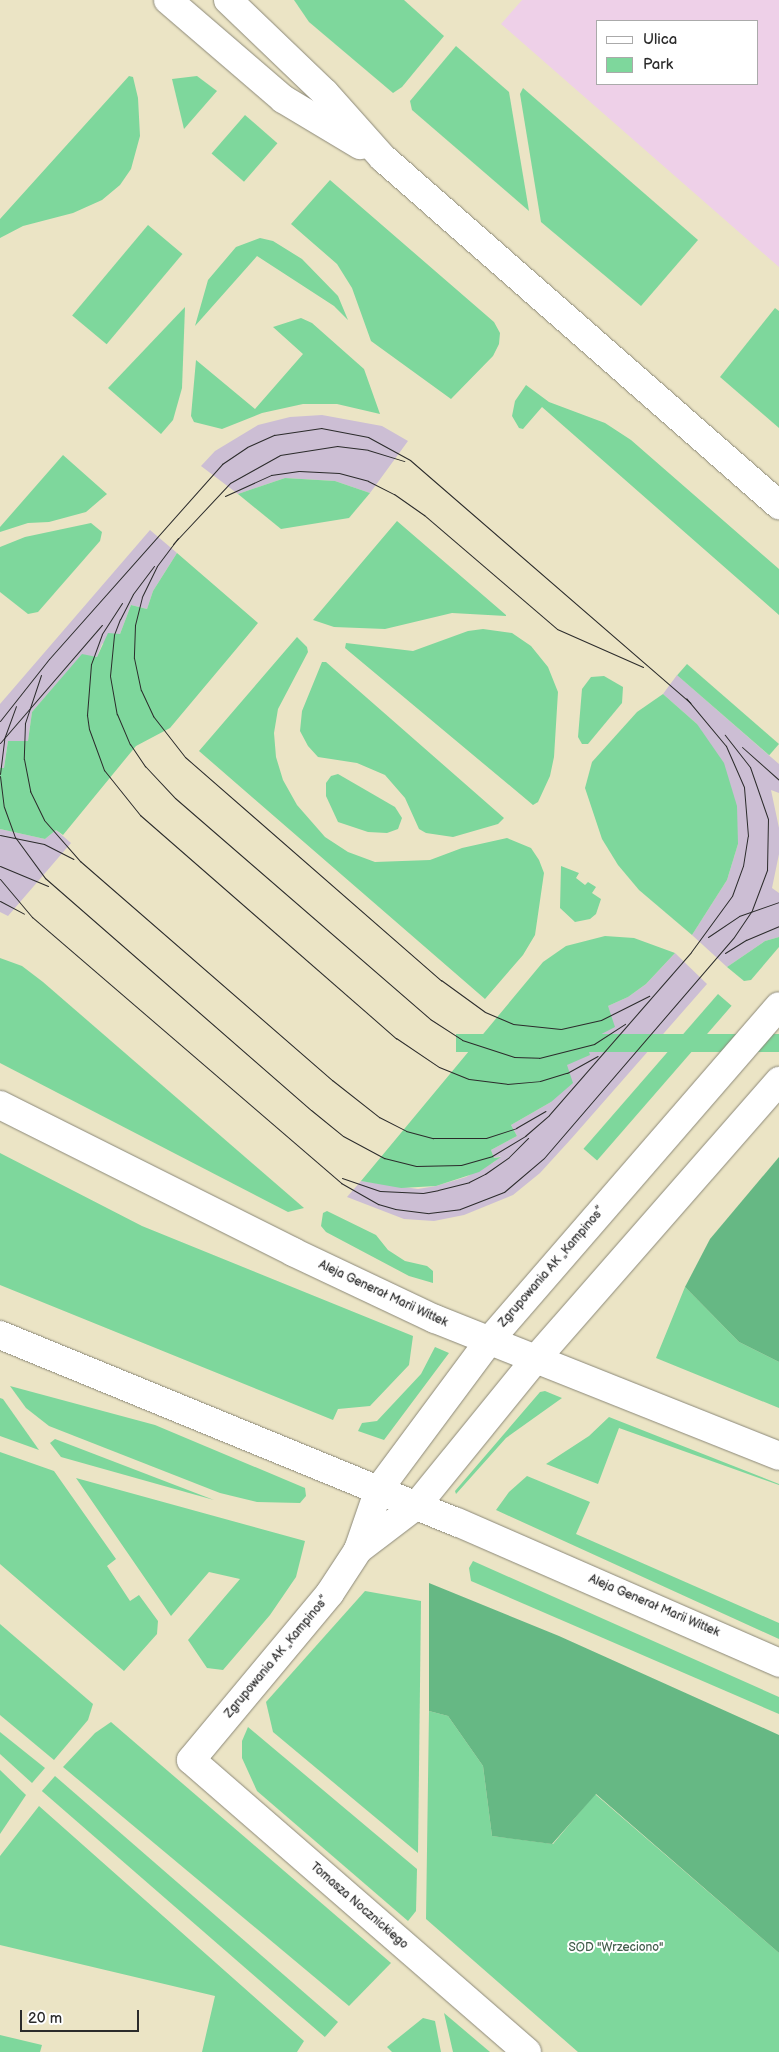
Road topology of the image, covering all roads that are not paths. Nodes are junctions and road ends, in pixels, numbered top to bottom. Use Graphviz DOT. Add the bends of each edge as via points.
graph roads {
  1 [pos="168,0"];
  2 [pos="228,0"];
  3 [pos="383,158"];
  4 [pos="779,505"];
  5 [pos="779,1006"];
  6 [pos="779,1081"];
  7 [pos="0,1104"];
  8 [pos="0,1335"];
  9 [pos="488,1342"];
  10 [pos="535,1360"];
  11 [pos="779,1456"];
  12 [pos="378,1489"];
  13 [pos="417,1505"];
  14 [pos="358,1550"];
  15 [pos="779,1663"];
  16 [pos="191,1760"];
  17 [pos="527,2052"];
  1 -- 3 [label="street" via="283,98"];
  2 -- 3 [label="street" via="325,93"];
  3 -- 4 [label="street"];
  5 -- 9 [label="street, Zgrupowania AK „Kampinos”"];
  6 -- 10 [label="street, Zgrupowania AK „Kampinos”"];
  7 -- 9 [label="street, Aleja Generał Marii Wittek" via="293,1252"];
  8 -- 12 [label="street, Aleja Generał Marii Wittek"];
  9 -- 10 [label="street, Aleja Generał Marii Wittek"];
  9 -- 12 [label="street, Zgrupowania AK „Kampinos”"];
  10 -- 11 [label="street, Aleja Generał Marii Wittek"];
  10 -- 13 [label="street, Zgrupowania AK „Kampinos”"];
  12 -- 13 [label="street, Aleja Generał Marii Wittek"];
  12 -- 14 [label="street, Zgrupowania AK „Kampinos”"];
  13 -- 14 [label="street, Zgrupowania AK „Kampinos”"];
  13 -- 15 [label="street, Aleja Generał Marii Wittek"];
  14 -- 16 [label="street, Zgrupowania AK „Kampinos”" via="330,1593"];
  16 -- 17 [label="street, Tomasza Nocznickiego"];
}
